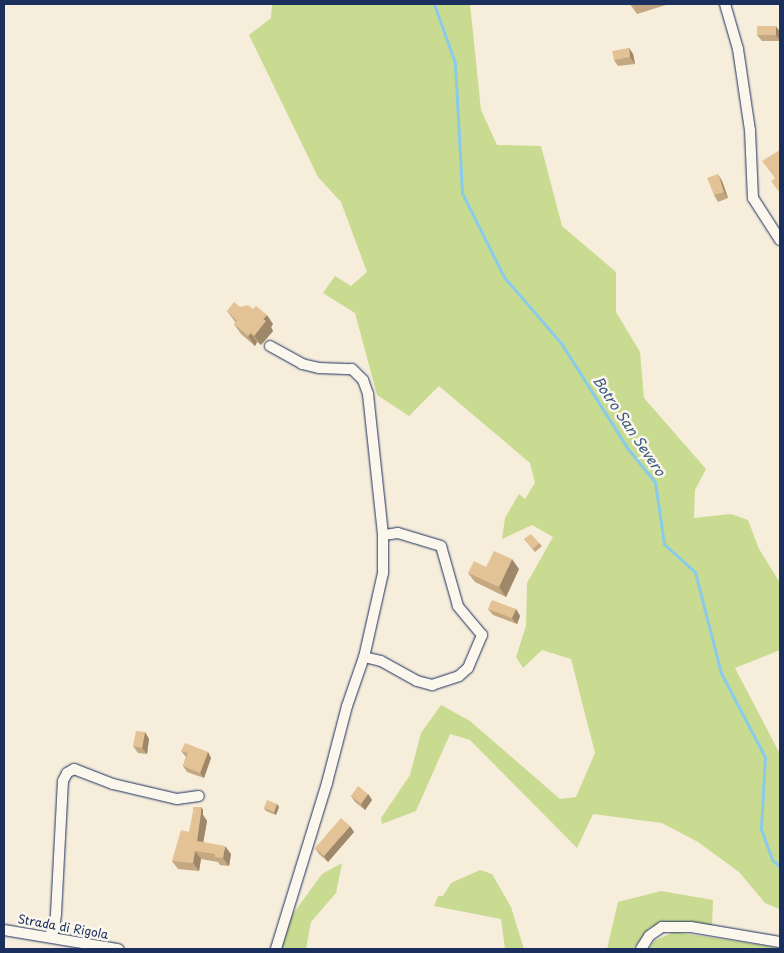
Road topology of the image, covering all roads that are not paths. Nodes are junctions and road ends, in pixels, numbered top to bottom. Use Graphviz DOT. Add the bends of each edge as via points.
graph roads {
  1 [pos="725,4"];
  2 [pos="780,240"];
  3 [pos="270,346"];
  4 [pos="383,535"];
  5 [pos="364,657"];
  6 [pos="199,796"];
  7 [pos="4,930"];
  8 [pos="48,937"];
  9 [pos="780,942"];
  10 [pos="118,949"];
  11 [pos="276,949"];
  12 [pos="641,949"];
  1 -- 2 [label="street" via="738,49 746,103 753,198"];
  3 -- 4 [label="street" via="302,364 352,369 363,380 368,394"];
  4 -- 5 [label="street" via="383,573"];
  4 -- 5 [label="street" via="398,533 440,546 458,606 482,635 468,668 459,676 432,685 417,681 381,661"];
  5 -- 11 [label="street"];
  6 -- 8 [label="street" via="177,799 112,784 74,769 67,773 63,781 56,914 54,930"];
  7 -- 8 [label="street, Strada di Rigola"];
  8 -- 10 [label="street, Strada di Rigola"];
  9 -- 12 [label="street" via="690,927 662,927 649,936"];
}
